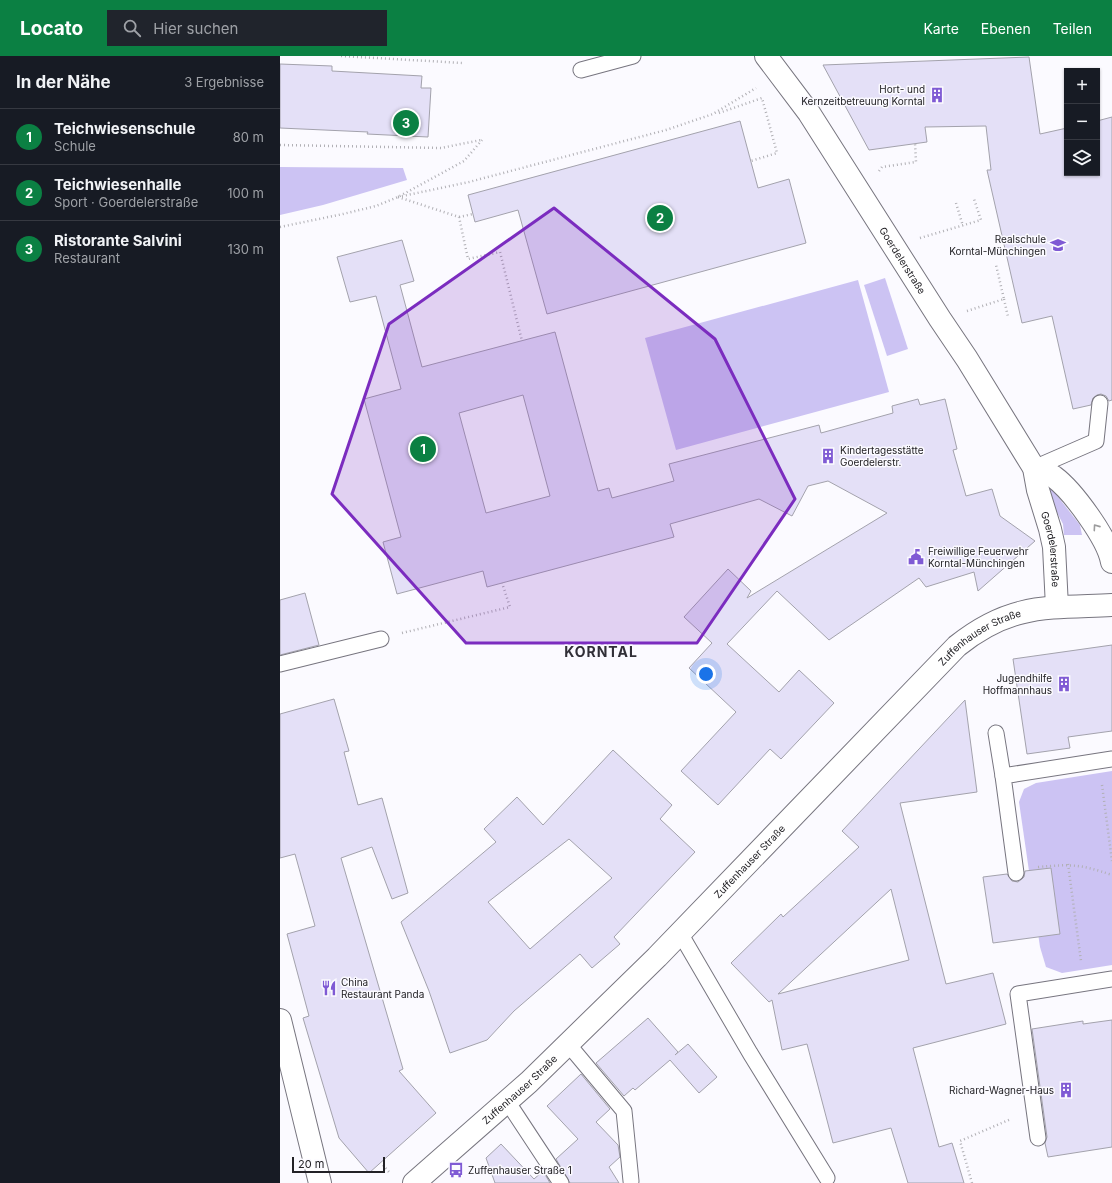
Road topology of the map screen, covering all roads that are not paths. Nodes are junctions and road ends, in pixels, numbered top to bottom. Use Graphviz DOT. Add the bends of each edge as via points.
graph roads {
  1 [pos="633,56"];
  2 [pos="771,62"];
  3 [pos="581,70"];
  4 [pos="1100,403"];
  5 [pos="1034,468"];
  6 [pos="1112,562"];
  7 [pos="1112,606"];
  8 [pos="1057,607"];
  9 [pos="381,638"];
  10 [pos="280,664"];
  11 [pos="996,733"];
  12 [pos="1106,760"];
  13 [pos="1002,776"];
  14 [pos="1015,871"];
  15 [pos="680,932"];
  16 [pos="1112,979"];
  17 [pos="280,1020"];
  18 [pos="568,1044"];
  19 [pos="507,1101"];
  20 [pos="1038,1138"];
  21 [pos="827,1178"];
  22 [pos="631,1181"];
  23 [pos="320,1183"];
  24 [pos="414,1183"];
  25 [pos="561,1183"];
  1 -- 3 [label="lane"];
  2 -- 5 [label="street, Goerdelerstraße" via="809,113"];
  4 -- 5 [label="lane" via="1096,441"];
  6 -- 5 [label="street, one-way" via="1098,529 1076,501 1054,478"];
  5 -- 8 [label="street, Goerdelerstraße" via="1054,547"];
  7 -- 8 [label="street, Zuffenhauser Straße"];
  8 -- 15 [label="street, Zuffenhauser Straße" via="1031,609 1000,618 975,631 957,646"];
  9 -- 10 [label="lane"];
  11 -- 13 [label="lane"];
  12 -- 13 [label="lane"];
  13 -- 14 [label="lane"];
  15 -- 18 [label="street, Zuffenhauser Straße"];
  15 -- 21 [label="lane"];
  16 -- 20 [label="lane" via="1018,994"];
  17 -- 23 [label="street"];
  18 -- 19 [label="street, Zuffenhauser Straße"];
  18 -- 22 [label="lane" via="624,1111"];
  19 -- 24 [label="street, Zuffenhauser Straße"];
  19 -- 25 [label="lane"];
}
